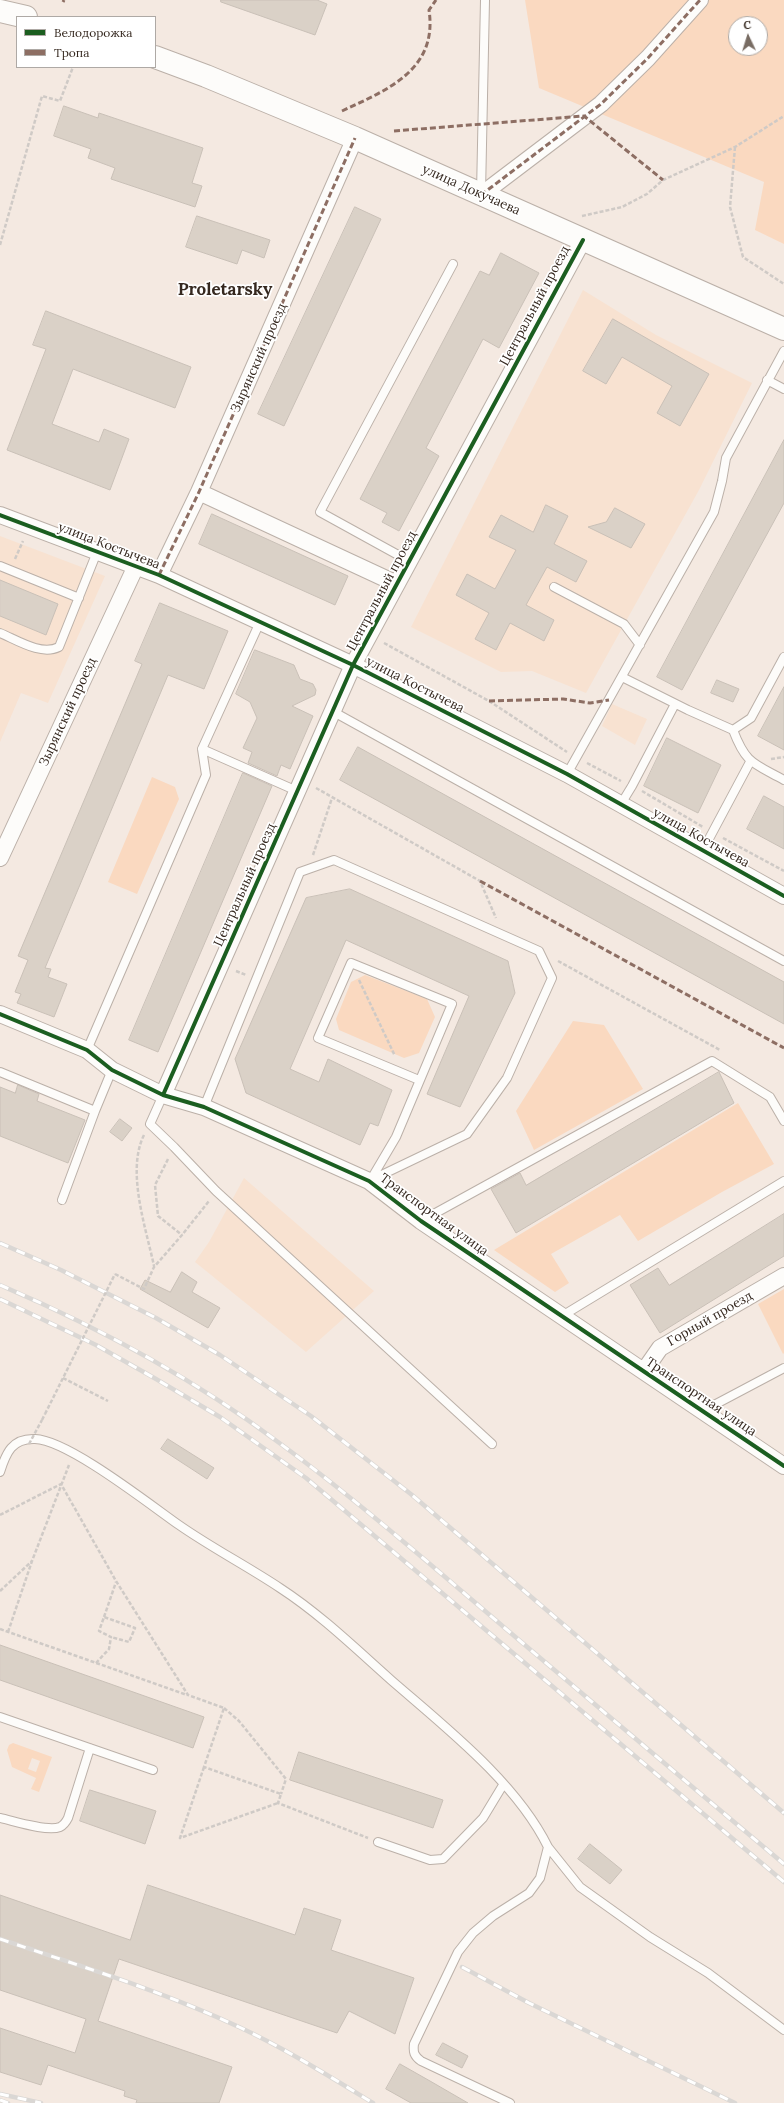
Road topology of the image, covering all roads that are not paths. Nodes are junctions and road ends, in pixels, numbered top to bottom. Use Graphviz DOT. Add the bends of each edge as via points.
graph roads {
  1 [pos="485,0"];
  2 [pos="700,0"];
  3 [pos="0,11"];
  4 [pos="22,16"];
  5 [pos="156,57"];
  6 [pos="355,138"];
  7 [pos="481,196"];
  8 [pos="583,240"];
  9 [pos="453,264"];
  10 [pos="784,329"];
  11 [pos="784,352"];
  12 [pos="767,380"];
  13 [pos="784,389"];
  14 [pos="199,492"];
  15 [pos="0,515"];
  16 [pos="97,552"];
  17 [pos="409,561"];
  18 [pos="0,566"];
  19 [pos="136,566"];
  20 [pos="159,575"];
  21 [pos="397,584"];
  22 [pos="554,588"];
  23 [pos="78,598"];
  24 [pos="260,622"];
  25 [pos="0,633"];
  26 [pos="640,645"];
  27 [pos="784,657"];
  28 [pos="353,664"];
  29 [pos="622,677"];
  30 [pos="675,704"];
  31 [pos="332,711"];
  32 [pos="733,730"];
  33 [pos="202,749"];
  34 [pos="750,762"];
  35 [pos="566,774"];
  36 [pos="784,780"];
  37 [pos="299,786"];
  38 [pos="621,804"];
  39 [pos="703,850"];
  40 [pos="0,858"];
  41 [pos="784,896"];
  42 [pos="784,961"];
  43 [pos="0,1014"];
  44 [pos="87,1050"];
  45 [pos="112,1070"];
  46 [pos="0,1072"];
  47 [pos="419,1080"];
  48 [pos="163,1095"];
  49 [pos="204,1107"];
  50 [pos="95,1111"];
  51 [pos="784,1121"];
  52 [pos="369,1181"];
  53 [pos="784,1181"];
  54 [pos="62,1200"];
  55 [pos="421,1221"];
  56 [pos="784,1276"];
  57 [pos="562,1316"];
  58 [pos="784,1368"];
  59 [pos="644,1371"];
  60 [pos="706,1413"];
  61 [pos="492,1444"];
  62 [pos="784,1466"];
  63 [pos="0,1472"];
  64 [pos="0,1717"];
  65 [pos="90,1748"];
  66 [pos="153,1770"];
  67 [pos="503,1785"];
  68 [pos="0,1818"];
  69 [pos="378,1842"];
  70 [pos="548,1847"];
  71 [pos="784,2030"];
  72 [pos="510,2103"];
  1 -- 7 [label="lane"];
  2 -- 7 [label="street" via="648,58 601,104"];
  3 -- 4 [label="main road"];
  5 -- 6 [label="main road, улица Докучаева"];
  6 -- 7 [label="main road, улица Докучаева"];
  6 -- 14 [label="street, Зырянский проезд"];
  7 -- 8 [label="main road, улица Докучаева"];
  8 -- 10 [label="main road, улица Докучаева"];
  8 -- 17 [label="street, Центральный проезд"];
  9 -- 17 [label="lane" via="320,512"];
  11 -- 12 [label="lane"];
  12 -- 13 [label="lane"];
  12 -- 26 [label="lane" via="726,458 714,512"];
  14 -- 20 [label="street, Зырянский проезд"];
  14 -- 21 [label="street"];
  15 -- 16 [label="street, улица Костычева"];
  16 -- 19 [label="street, улица Костычева"];
  16 -- 23 [label="lane"];
  17 -- 21 [label="street, Центральный проезд"];
  18 -- 23 [label="lane"];
  19 -- 20 [label="street, улица Костычева"];
  19 -- 40 [label="street, Зырянский проезд"];
  20 -- 24 [label="street, улица Костычева"];
  21 -- 28 [label="street, Центральный проезд"];
  22 -- 26 [label="lane" via="624,624"];
  23 -- 25 [label="lane" via="59,647 44,650"];
  24 -- 28 [label="street, улица Костычева"];
  24 -- 33 [label="lane"];
  26 -- 29 [label="lane"];
  27 -- 32 [label="lane" via="751,718"];
  28 -- 31 [label="street, Центральный проезд"];
  28 -- 35 [label="street, улица Костычева"];
  29 -- 30 [label="lane"];
  29 -- 35 [label="lane"];
  30 -- 32 [label="lane"];
  30 -- 38 [label="lane"];
  31 -- 37 [label="street, Центральный проезд"];
  31 -- 42 [label="lane"];
  32 -- 34 [label="lane"];
  33 -- 37 [label="lane"];
  33 -- 44 [label="lane" via="206,775"];
  34 -- 36 [label="lane"];
  34 -- 39 [label="lane"];
  35 -- 38 [label="street, улица Костычева"];
  37 -- 48 [label="street, Центральный проезд"];
  38 -- 39 [label="street, улица Костычева"];
  39 -- 41 [label="street, улица Костычева"];
  43 -- 44 [label="street, Транспортная улица"];
  44 -- 45 [label="street, Транспортная улица"];
  45 -- 48 [label="street, Транспортная улица"];
  45 -- 50 [label="lane"];
  46 -- 50 [label="lane"];
  47 -- 47 [label="lane" via="452,1004 351,963 318,1038"];
  47 -- 52 [label="lane" via="396,1137"];
  48 -- 49 [label="street, Транспортная улица"];
  48 -- 61 [label="lane" via="150,1124 216,1191"];
  49 -- 52 [label="street, Транспортная улица"];
  49 -- 52 [label="lane" via="300,872 334,860 538,951 552,978 507,1078 467,1134"];
  50 -- 54 [label="lane"];
  51 -- 55 [label="lane" via="770,1097 712,1061"];
  52 -- 55 [label="street, Транспортная улица"];
  53 -- 57 [label="lane"];
  55 -- 57 [label="street, Транспортная улица"];
  56 -- 59 [label="street, Горный проезд" via="660,1348"];
  57 -- 59 [label="street, Транспортная улица"];
  58 -- 60 [label="lane" via="716,1404"];
  59 -- 60 [label="street, Транспортная улица"];
  60 -- 62 [label="street, Транспортная улица"];
  63 -- 67 [label="lane" via="13,1444 22,1440 37,1439 78,1455 188,1532 280,1587 317,1614 469,1749"];
  64 -- 65 [label="lane"];
  65 -- 66 [label="lane"];
  65 -- 68 [label="lane" via="64,1825 48,1828"];
  67 -- 69 [label="lane" via="483,1818 443,1859 430,1860"];
  67 -- 70 [label="lane" via="537,1825"];
  70 -- 71 [label="lane" via="580,1887 650,1937 708,1974"];
  70 -- 72 [label="lane" via="540,1878 529,1893 493,1916 473,1933 458,1952 414,2044 415,2057"];
}
